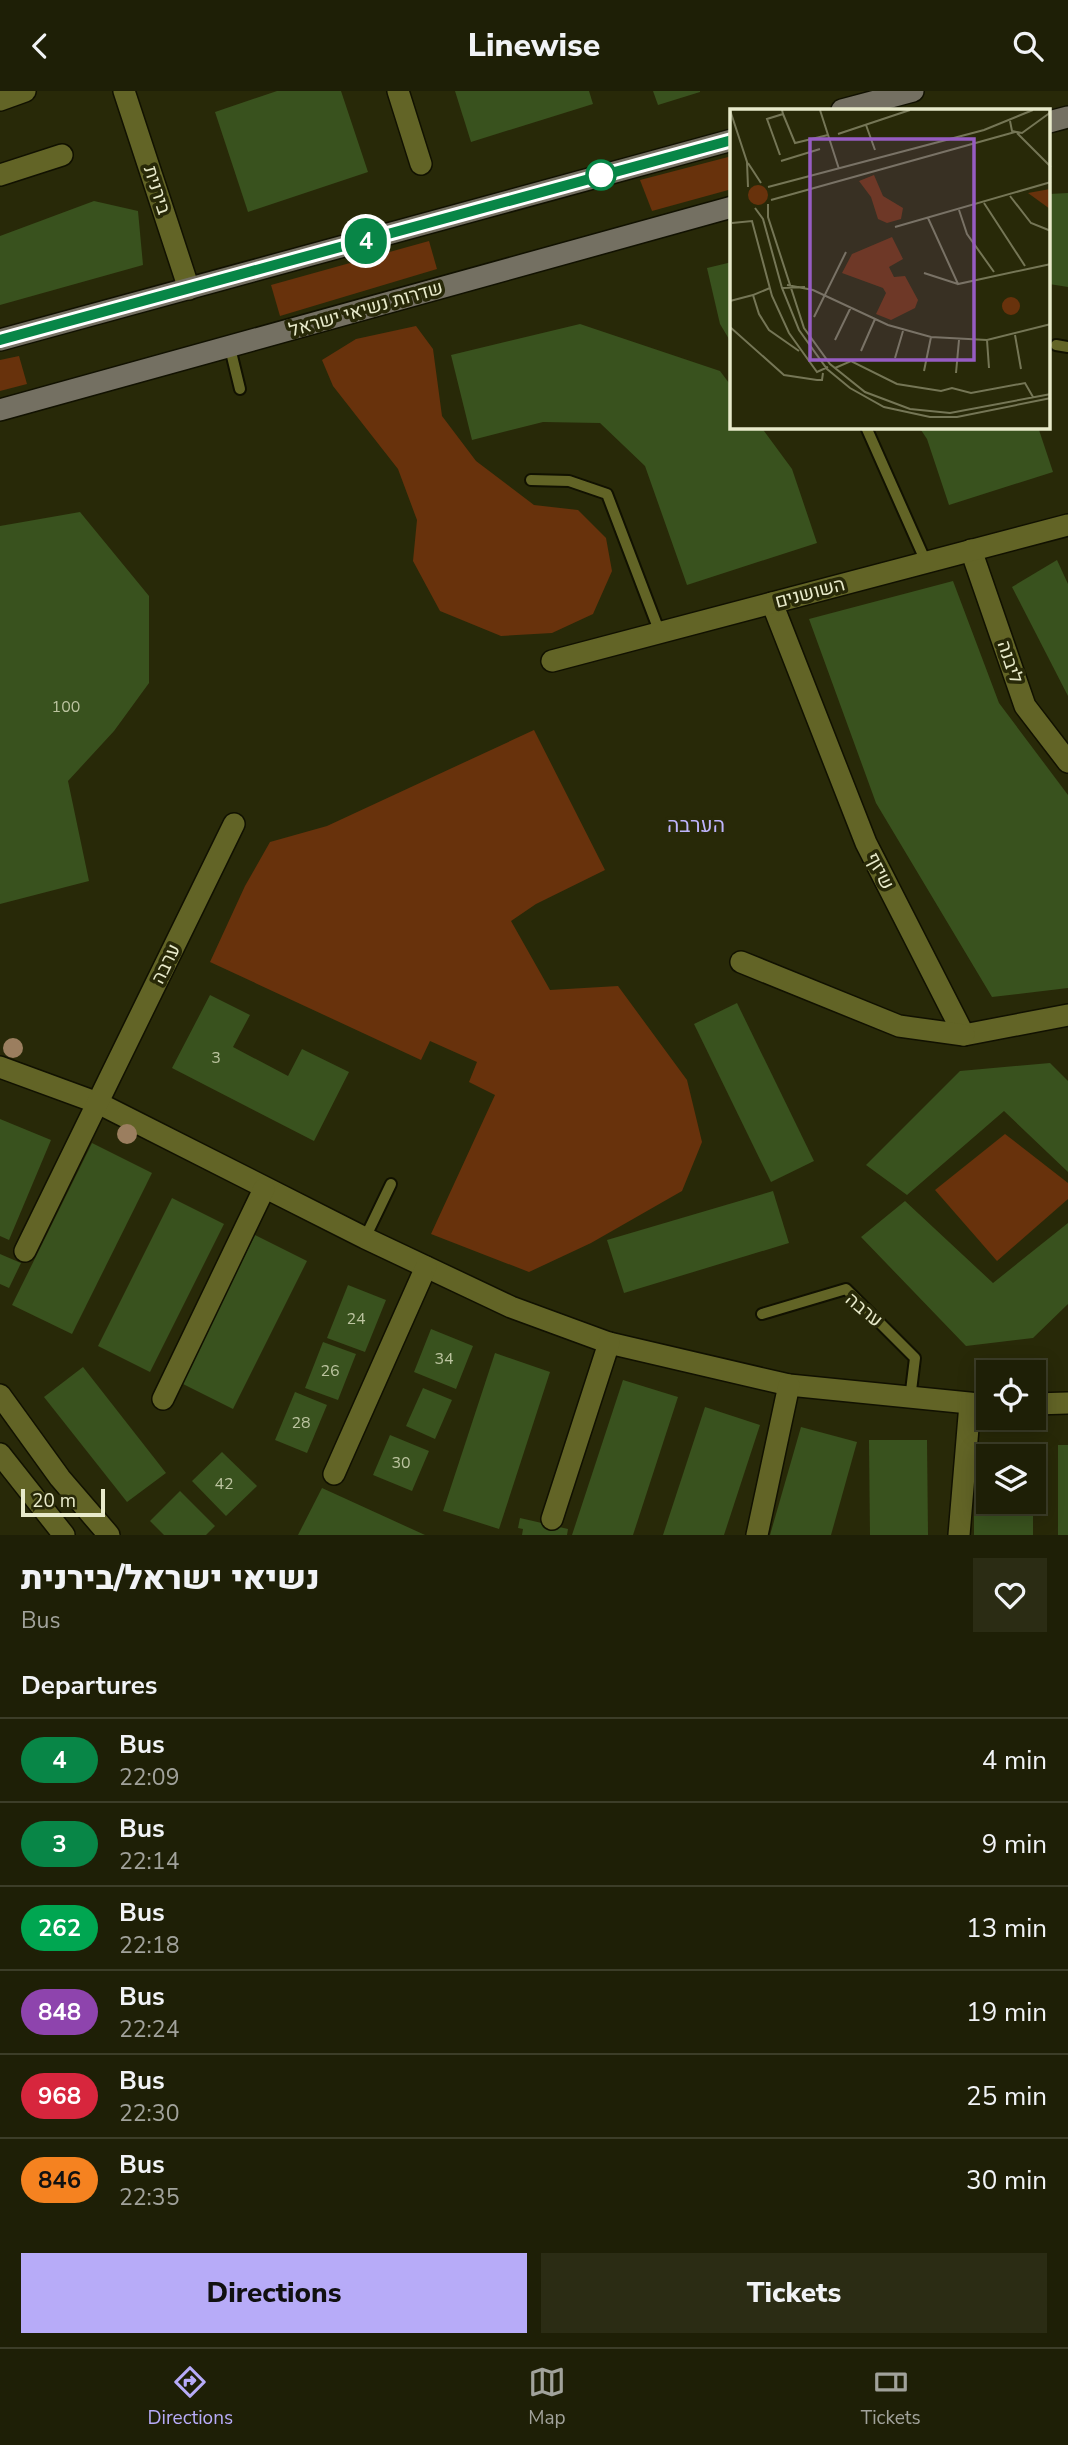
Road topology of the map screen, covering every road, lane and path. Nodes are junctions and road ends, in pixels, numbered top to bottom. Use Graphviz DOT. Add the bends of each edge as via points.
graph roads {
  1 [pos="25,91"];
  2 [pos="124,91"];
  3 [pos="398,91"];
  4 [pos="913,91"];
  5 [pos="0,100"];
  6 [pos="846,109"];
  7 [pos="1068,117"];
  8 [pos="1050,122"];
  9 [pos="730,141"];
  10 [pos="62,155"];
  11 [pos="421,164"];
  12 [pos="0,174"];
  13 [pos="730,208"];
  14 [pos="189,289"];
  15 [pos="0,341"];
  16 [pos="1056,345"];
  17 [pos="1068,347"];
  18 [pos="230,348"];
  19 [pos="240,389"];
  20 [pos="0,409"];
  21 [pos="867,429"];
  22 [pos="531,480"];
  23 [pos="1068,525"];
  24 [pos="971,551"];
  25 [pos="926,562"];
  26 [pos="772,603"];
  27 [pos="660,633"];
  28 [pos="552,661"];
  29 [pos="1068,762"];
  30 [pos="234,824"];
  31 [pos="741,962"];
  32 [pos="1068,1014"];
  33 [pos="964,1035"];
  34 [pos="0,1067"];
  35 [pos="98,1103"];
  36 [pos="391,1184"];
  37 [pos="264,1189"];
  38 [pos="365,1238"];
  39 [pos="25,1251"];
  40 [pos="426,1267"];
  41 [pos="762,1314"];
  42 [pos="609,1343"];
  43 [pos="789,1384"];
  44 [pos="0,1395"];
  45 [pos="163,1399"];
  46 [pos="910,1399"];
  47 [pos="1068,1403"];
  48 [pos="1046,1404"];
  49 [pos="976,1405"];
  50 [pos="976,1424"];
  51 [pos="0,1454"];
  52 [pos="334,1473"];
  53 [pos="552,1520"];
  54 [pos="64,1535"];
  55 [pos="109,1535"];
  56 [pos="757,1535"];
  57 [pos="959,1535"];
  1 -- 5 [label="street"];
  2 -- 14 [label="street, בירנית"];
  3 -- 11 [label="street"];
  4 -- 6 [label="main road"];
  7 -- 8 [label="main road"];
  9 -- 14 [label="main road"];
  10 -- 12 [label="street"];
  13 -- 18 [label="main road, שדרות נשיאי ישראל"];
  14 -- 15 [label="main road"];
  16 -- 17 [label="lane"];
  18 -- 19 [label="lane"];
  18 -- 20 [label="main road, שדרות נשיאי ישראל"];
  21 -- 25 [label="lane"];
  22 -- 27 [label="lane" via="569,481 607,494"];
  23 -- 24 [label="street, השושנים"];
  24 -- 25 [label="street, השושנים"];
  24 -- 29 [label="street, ליבנה" via="1025,706"];
  25 -- 26 [label="street, השושנים"];
  26 -- 27 [label="street, השושנים"];
  26 -- 33 [label="street, שיזף" via="866,843"];
  27 -- 28 [label="street, השושנים"];
  30 -- 35 [label="street, ערבה"];
  31 -- 33 [label="street" via="899,1026"];
  32 -- 33 [label="street"];
  34 -- 35 [label="street"];
  35 -- 37 [label="street"];
  35 -- 39 [label="street, ערבה"];
  36 -- 38 [label="lane"];
  37 -- 38 [label="street"];
  37 -- 45 [label="street"];
  38 -- 40 [label="street"];
  40 -- 42 [label="street" via="511,1307"];
  40 -- 52 [label="street"];
  41 -- 46 [label="lane, ערבה" via="846,1289 915,1358"];
  42 -- 43 [label="street"];
  42 -- 53 [label="street"];
  43 -- 46 [label="street"];
  43 -- 56 [label="street"];
  44 -- 55 [label="street" via="60,1478"];
  46 -- 49 [label="street"];
  47 -- 48 [label="street"];
  50 -- 57 [label="street"];
  51 -- 54 [label="street"];
}
